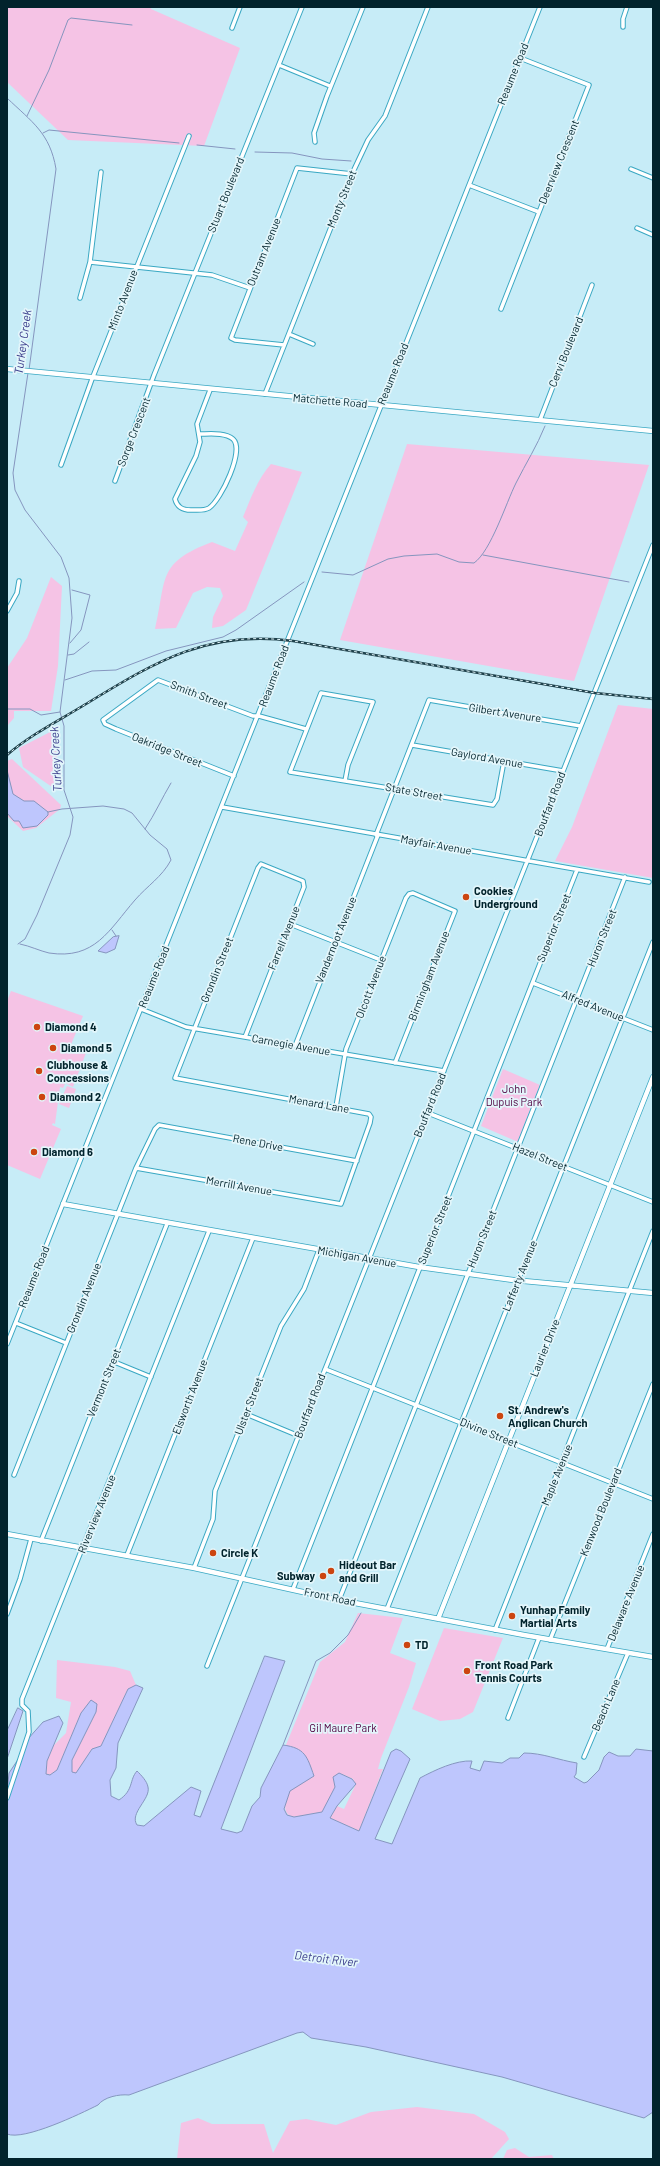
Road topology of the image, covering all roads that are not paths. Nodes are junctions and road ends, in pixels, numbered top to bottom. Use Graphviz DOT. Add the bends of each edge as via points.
graph roads {
  1 [pos="240,7"];
  2 [pos="302,7"];
  3 [pos="363,7"];
  4 [pos="428,7"];
  5 [pos="540,7"];
  6 [pos="627,7"];
  7 [pos="623,27"];
  8 [pos="232,28"];
  9 [pos="520,58"];
  10 [pos="279,65"];
  11 [pos="330,86"];
  12 [pos="189,136"];
  13 [pos="315,142"];
  14 [pos="631,169"];
  15 [pos="101,172"];
  16 [pos="352,174"];
  17 [pos="653,178"];
  18 [pos="469,185"];
  19 [pos="539,212"];
  20 [pos="637,228"];
  21 [pos="653,235"];
  22 [pos="90,262"];
  23 [pos="136,267"];
  24 [pos="194,274"];
  25 [pos="592,284"];
  26 [pos="250,288"];
  27 [pos="80,298"];
  28 [pos="501,309"];
  29 [pos="289,334"];
  30 [pos="313,344"];
  31 [pos="284,345"];
  32 [pos="7,370"];
  33 [pos="92,379"];
  34 [pos="152,383"];
  35 [pos="210,390"];
  36 [pos="264,395"];
  37 [pos="381,405"];
  38 [pos="540,420"];
  39 [pos="653,431"];
  40 [pos="199,434"];
  41 [pos="61,465"];
  42 [pos="115,481"];
  43 [pos="653,545"];
  44 [pos="20,581"];
  45 [pos="7,612"];
  46 [pos="429,700"];
  47 [pos="259,716"];
  48 [pos="102,720"];
  49 [pos="581,726"];
  50 [pos="306,729"];
  51 [pos="412,745"];
  52 [pos="504,761"];
  53 [pos="563,771"];
  54 [pos="234,776"];
  55 [pos="345,781"];
  56 [pos="394,788"];
  57 [pos="222,807"];
  58 [pos="377,835"];
  59 [pos="528,861"];
  60 [pos="261,864"];
  61 [pos="577,870"];
  62 [pos="625,877"];
  63 [pos="649,882"];
  64 [pos="433,901"];
  65 [pos="290,924"];
  66 [pos="335,942"];
  67 [pos="653,942"];
  68 [pos="381,960"];
  69 [pos="533,982"];
  70 [pos="577,1000"];
  71 [pos="141,1009"];
  72 [pos="623,1018"];
  73 [pos="193,1028"];
  74 [pos="653,1030"];
  75 [pos="245,1037"];
  76 [pos="295,1046"];
  77 [pos="347,1054"];
  78 [pos="395,1063"];
  79 [pos="444,1071"];
  80 [pos="653,1077"];
  81 [pos="175,1078"];
  82 [pos="336,1107"];
  83 [pos="428,1113"];
  84 [pos="159,1124"];
  85 [pos="475,1130"];
  86 [pos="518,1148"];
  87 [pos="357,1161"];
  88 [pos="564,1167"];
  89 [pos="136,1168"];
  90 [pos="610,1185"];
  91 [pos="653,1202"];
  92 [pos="63,1204"];
  93 [pos="341,1204"];
  94 [pos="118,1214"];
  95 [pos="167,1224"];
  96 [pos="209,1231"];
  97 [pos="653,1231"];
  98 [pos="253,1238"];
  99 [pos="319,1250"];
  100 [pos="370,1258"];
  101 [pos="420,1268"];
  102 [pos="468,1274"];
  103 [pos="518,1280"];
  104 [pos="570,1285"];
  105 [pos="630,1290"];
  106 [pos="653,1293"];
  107 [pos="16,1323"];
  108 [pos="66,1343"];
  109 [pos="7,1344"];
  110 [pos="112,1361"];
  111 [pos="325,1369"];
  112 [pos="151,1377"];
  113 [pos="653,1384"];
  114 [pos="372,1387"];
  115 [pos="416,1404"];
  116 [pos="246,1414"];
  117 [pos="462,1422"];
  118 [pos="299,1436"];
  119 [pos="508,1441"];
  120 [pos="562,1462"];
  121 [pos="14,1475"];
  122 [pos="613,1482"];
  123 [pos="653,1499"];
  124 [pos="7,1534"];
  125 [pos="653,1534"];
  126 [pos="31,1540"];
  127 [pos="41,1541"];
  128 [pos="83,1548"];
  129 [pos="127,1555"];
  130 [pos="194,1568"];
  131 [pos="242,1579"];
  132 [pos="293,1589"];
  133 [pos="339,1600"];
  134 [pos="387,1609"];
  135 [pos="7,1614"];
  136 [pos="438,1619"];
  137 [pos="495,1630"];
  138 [pos="539,1638"];
  139 [pos="550,1640"];
  140 [pos="607,1649"];
  141 [pos="628,1653"];
  142 [pos="653,1657"];
  143 [pos="207,1666"];
  144 [pos="508,1718"];
  145 [pos="584,1757"];
  146 [pos="7,1798"];
  1 -- 8 [label="street"];
  2 -- 10 [label="street, Stuart Boulevard"];
  3 -- 11 [label="street"];
  4 -- 16 [label="street, Monty Street" via="385,116 368,140"];
  5 -- 9 [label="street, Reaume Road"];
  6 -- 7 [label="street"];
  9 -- 18 [label="street, Reaume Road"];
  9 -- 19 [label="street, Deerview Crescent" via="589,85"];
  10 -- 11 [label="street"];
  10 -- 24 [label="street, Stuart Boulevard"];
  11 -- 13 [label="street" via="314,133"];
  12 -- 23 [label="street, Minto Avenue"];
  14 -- 17 [label="street"];
  15 -- 22 [label="street"];
  16 -- 26 [label="street, Outram Avenue" via="297,168"];
  16 -- 29 [label="street, Monty Street"];
  18 -- 19 [label="street"];
  18 -- 37 [label="street, Reaume Road"];
  19 -- 28 [label="street, Deerview Crescent"];
  20 -- 21 [label="street"];
  22 -- 23 [label="street"];
  22 -- 27 [label="street"];
  23 -- 24 [label="street"];
  23 -- 33 [label="street, Minto Avenue"];
  24 -- 26 [label="street" via="228,279"];
  24 -- 34 [label="street, Stuart Boulevard"];
  25 -- 38 [label="street, Cervi Boulevard"];
  26 -- 31 [label="street, Outram Avenue" via="231,338"];
  29 -- 30 [label="street"];
  29 -- 31 [label="street, Monty Street"];
  31 -- 36 [label="street, Monty Street"];
  32 -- 33 [label="street, Matchette Road"];
  33 -- 34 [label="street, Matchette Road"];
  33 -- 41 [label="street, Minto Avenue"];
  34 -- 35 [label="street, Matchette Road"];
  34 -- 42 [label="street, Sorge Crescent"];
  35 -- 36 [label="street, Matchette Road"];
  35 -- 40 [label="street" via="197,424"];
  36 -- 37 [label="street, Matchette Road"];
  37 -- 38 [label="street, Matchette Road"];
  37 -- 47 [label="street, Reaume Road"];
  38 -- 39 [label="street, Matchette Road"];
  40 -- 40 [label="street" via="196,456 175,499 177,505 183,509 202,510 213,503 227,480 236,453 234,439 229,436"];
  43 -- 49 [label="street, Bouffard Road"];
  44 -- 45 [label="street"];
  46 -- 49 [label="street, Gilbert Avenure"];
  46 -- 51 [label="street, Vandernoot Avenue"];
  47 -- 48 [label="street, Smith Street" via="253,716 158,680"];
  47 -- 50 [label="street, Smith Street"];
  47 -- 54 [label="street, Reaume Road"];
  48 -- 54 [label="street, Oakridge Street" via="116,729"];
  49 -- 53 [label="street, Bouffard Road"];
  50 -- 55 [label="street, State Street" via="290,772"];
  50 -- 55 [label="street" via="321,693 373,702 348,765"];
  51 -- 52 [label="street, Gaylord Avenue"];
  51 -- 56 [label="street, Vandernoot Avenue"];
  52 -- 53 [label="street, Gaylord Avenue"];
  52 -- 56 [label="street, State Street" via="497,799 493,805"];
  53 -- 59 [label="street, Bouffard Road"];
  54 -- 57 [label="street, Reaume Road"];
  55 -- 56 [label="street, State Street"];
  56 -- 58 [label="street, Vandernoot Avenue"];
  57 -- 58 [label="street, Mayfair Avenue"];
  57 -- 71 [label="street, Reaume Road"];
  58 -- 59 [label="street, Mayfair Avenue"];
  58 -- 66 [label="street, Vandernoot Avenue"];
  59 -- 61 [label="street, Mayfair Avenue"];
  59 -- 79 [label="street, Bouffard Road"];
  60 -- 65 [label="street, Farrell Avenue" via="303,881 304,887"];
  60 -- 73 [label="street, Grondin Street"];
  61 -- 62 [label="street, Mayfair Avenue"];
  61 -- 69 [label="street, Superior Street"];
  62 -- 63 [label="street, Mayfair Avenue"];
  62 -- 70 [label="street, Huron Street"];
  64 -- 68 [label="street, Olcott Avenue" via="409,894"];
  64 -- 78 [label="street, Birmingham Avenue" via="455,911"];
  65 -- 66 [label="street"];
  65 -- 75 [label="street, Farrell Avenue"];
  66 -- 68 [label="street"];
  66 -- 76 [label="street, Vandernoot Avenue"];
  67 -- 72 [label="street, Lafferty Avenue"];
  68 -- 77 [label="street, Olcott Avenue" via="346,1049"];
  69 -- 70 [label="street, Alfred Avenue"];
  69 -- 85 [label="street, Superior Street"];
  70 -- 72 [label="street, Alfred Avenue"];
  70 -- 86 [label="street, Huron Street"];
  71 -- 73 [label="street, Carnegie Avenue"];
  71 -- 92 [label="street, Reaume Road"];
  72 -- 74 [label="street, Alfred Avenue"];
  72 -- 88 [label="street, Lafferty Avenue"];
  73 -- 75 [label="street, Carnegie Avenue"];
  73 -- 81 [label="street, Grondin Street"];
  75 -- 76 [label="street, Carnegie Avenue"];
  76 -- 77 [label="street, Carnegie Avenue"];
  77 -- 78 [label="street, Carnegie Avenue"];
  77 -- 82 [label="street, Olcott Avenue"];
  78 -- 79 [label="street, Carnegie Avenue"];
  79 -- 83 [label="street, Bouffard Road"];
  80 -- 90 [label="street, Laurier Drive"];
  81 -- 82 [label="street, Menard Lane"];
  82 -- 87 [label="street, Menard Lane" via="369,1114 371,1117"];
  83 -- 85 [label="street, Hazel Street"];
  83 -- 100 [label="street, Bouffard Road"];
  84 -- 87 [label="street, Rene Drive"];
  84 -- 89 [label="street, Grondin Avenue"];
  85 -- 86 [label="street, Hazel Street"];
  85 -- 101 [label="street, Superior Street"];
  86 -- 88 [label="street, Hazel Street"];
  86 -- 102 [label="street, Huron Street"];
  87 -- 93 [label="street, Menard Lane"];
  88 -- 90 [label="street, Hazel Street"];
  88 -- 103 [label="street, Lafferty Avenue"];
  89 -- 93 [label="street, Merrill Avenue"];
  89 -- 94 [label="street, Grondin Avenue"];
  90 -- 91 [label="street, Hazel Street"];
  90 -- 104 [label="street, Laurier Drive"];
  92 -- 94 [label="street, Michigan Avenue"];
  92 -- 107 [label="street, Reaume Road"];
  94 -- 95 [label="street, Michigan Avenue"];
  94 -- 108 [label="street, Grondin Avenue"];
  95 -- 96 [label="street, Michigan Avenue"];
  95 -- 110 [label="street, Vermont Street"];
  96 -- 98 [label="street, Michigan Avenue"];
  96 -- 112 [label="street, Riverview Avenue"];
  97 -- 105 [label="street, Maple Avenue"];
  98 -- 99 [label="street, Michigan Avenue"];
  98 -- 129 [label="street, Elsworth Avenue"];
  99 -- 100 [label="street, Michigan Avenue"];
  99 -- 116 [label="street, Ulster Street" via="304,1289 281,1326"];
  100 -- 101 [label="street, Michigan Avenue"];
  100 -- 111 [label="street, Bouffard Road"];
  101 -- 102 [label="street, Michigan Avenue"];
  101 -- 114 [label="street, Superior Street"];
  102 -- 103 [label="street, Michigan Avenue"];
  102 -- 115 [label="street, Huron Street"];
  103 -- 104 [label="street, Michigan Avenue"];
  103 -- 117 [label="street, Lafferty Avenue"];
  104 -- 105 [label="street, Michigan Avenue"];
  104 -- 119 [label="street, Laurier Drive"];
  105 -- 106 [label="street, Michigan Avenue"];
  105 -- 120 [label="street, Maple Avenue"];
  107 -- 108 [label="street"];
  107 -- 109 [label="street, Reaume Road"];
  108 -- 121 [label="street, Grondin Avenue"];
  110 -- 112 [label="street"];
  110 -- 127 [label="street, Vermont Street"];
  111 -- 114 [label="street, Divine Street"];
  111 -- 118 [label="street, Bouffard Road"];
  112 -- 128 [label="street, Riverview Avenue"];
  113 -- 122 [label="street, Kenwood Boulevard"];
  114 -- 115 [label="street, Divine Street"];
  114 -- 132 [label="street, Superior Street"];
  115 -- 117 [label="street, Divine Street"];
  115 -- 133 [label="street, Huron Street"];
  116 -- 118 [label="street"];
  116 -- 130 [label="street, Ulster Street" via="215,1491 213,1519"];
  117 -- 119 [label="street, Divine Street"];
  117 -- 134 [label="street, Lafferty Avenue"];
  118 -- 131 [label="street, Bouffard Road"];
  119 -- 120 [label="street, Divine Street"];
  119 -- 136 [label="street, Laurier Drive"];
  120 -- 122 [label="street, Divine Street"];
  120 -- 137 [label="street, Maple Avenue"];
  122 -- 123 [label="street, Divine Street"];
  122 -- 139 [label="street, Kenwood Boulevard"];
  124 -- 126 [label="street, Front Road"];
  125 -- 140 [label="street, Delaware Avenue"];
  126 -- 127 [label="street, Front Road"];
  126 -- 135 [label="street"];
  127 -- 128 [label="street, Front Road"];
  128 -- 129 [label="street, Front Road"];
  128 -- 146 [label="street, Riverview Avenue" via="22,1699 22,1705 28,1711 29,1732"];
  129 -- 130 [label="street, Front Road"];
  130 -- 131 [label="street, Front Road"];
  131 -- 132 [label="street, Front Road"];
  131 -- 143 [label="street, Bouffard Road"];
  132 -- 133 [label="street, Front Road"];
  133 -- 134 [label="street, Front Road"];
  134 -- 136 [label="street, Front Road"];
  136 -- 137 [label="street, Front Road"];
  137 -- 138 [label="street, Front Road"];
  138 -- 139 [label="street, Front Road"];
  138 -- 144 [label="street"];
  139 -- 140 [label="street, Front Road"];
  140 -- 141 [label="street, Front Road"];
  141 -- 142 [label="street, Front Road"];
  141 -- 145 [label="street, Beach Lane"];
}
